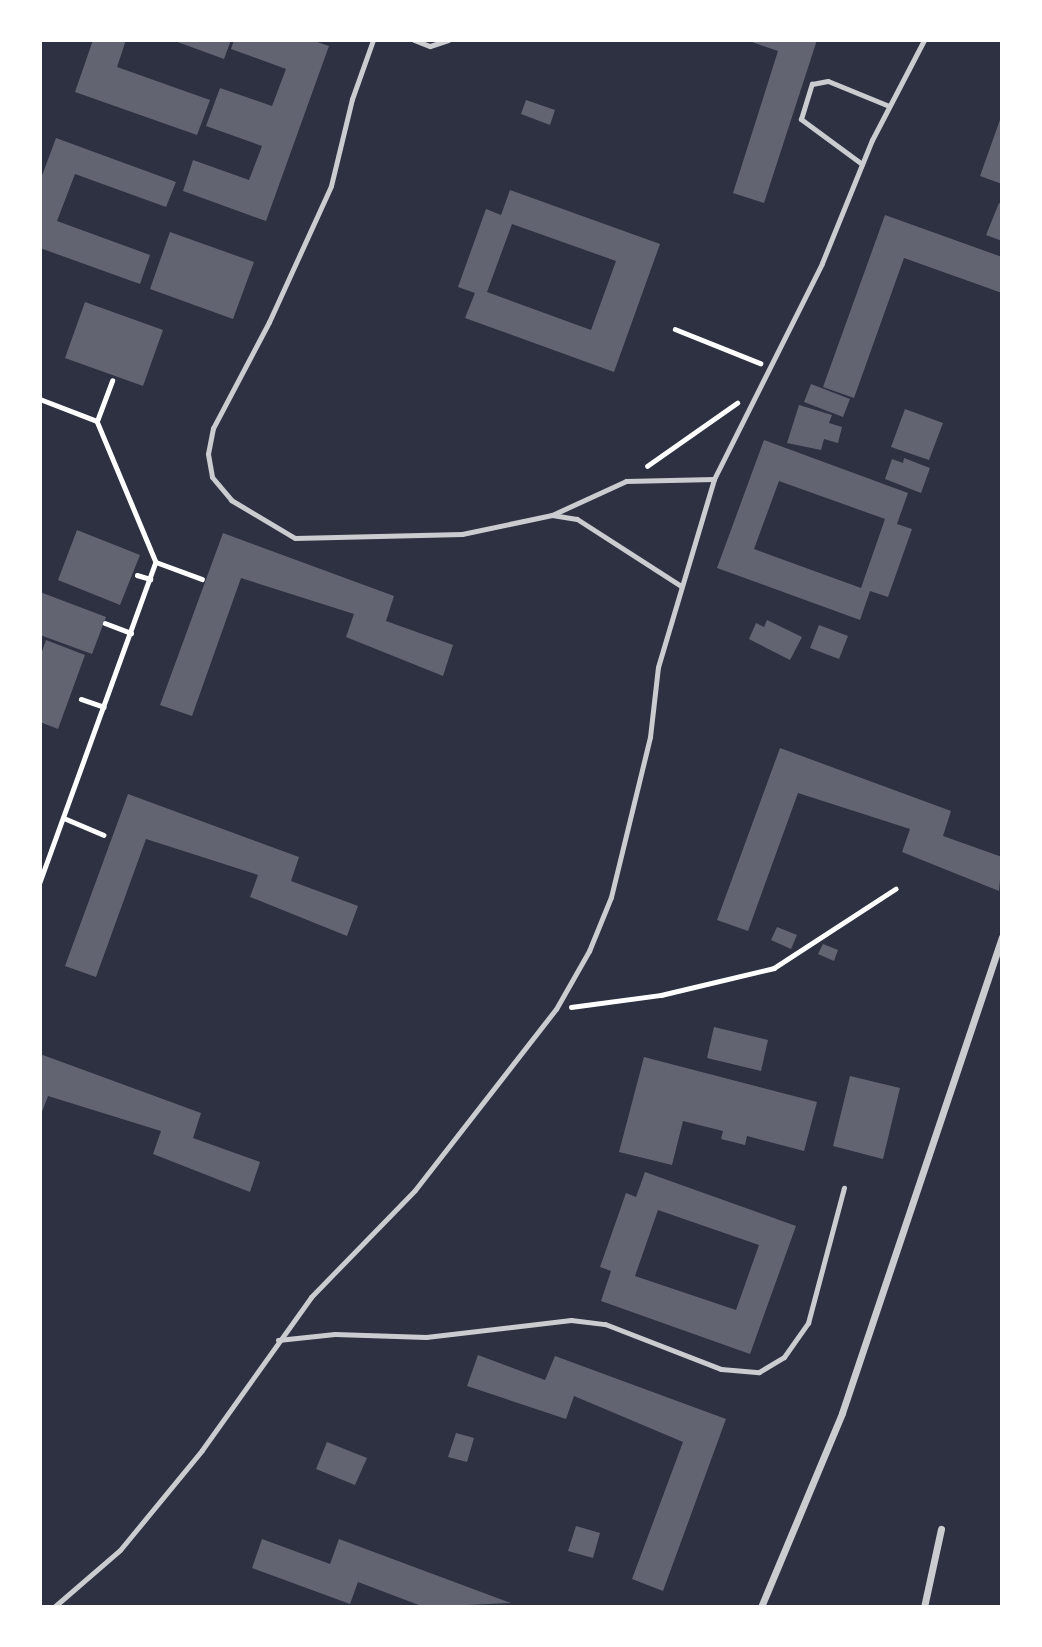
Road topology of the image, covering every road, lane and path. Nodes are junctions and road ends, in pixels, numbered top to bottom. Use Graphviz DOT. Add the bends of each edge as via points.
graph roads {
  1 [pos="373,40"];
  2 [pos="414,40"];
  3 [pos="448,40"];
  4 [pos="924,40"];
  5 [pos="890,106"];
  6 [pos="862,164"];
  7 [pos="675,329"];
  8 [pos="768,365"];
  9 [pos="112,381"];
  10 [pos="756,390"];
  11 [pos="40,399"];
  12 [pos="97,421"];
  13 [pos="715,479"];
  14 [pos="626,481"];
  15 [pos="552,515"];
  16 [pos="156,562"];
  17 [pos="137,575"];
  18 [pos="150,579"];
  19 [pos="202,579"];
  20 [pos="681,586"];
  21 [pos="105,623"];
  22 [pos="131,633"];
  23 [pos="81,699"];
  24 [pos="104,707"];
  25 [pos="64,818"];
  26 [pos="104,835"];
  27 [pos="40,883"];
  28 [pos="895,889"];
  29 [pos="1002,937"];
  30 [pos="556,1009"];
  31 [pos="844,1188"];
  32 [pos="278,1340"];
  33 [pos="941,1529"];
  34 [pos="54,1607"];
  35 [pos="761,1607"];
  36 [pos="924,1607"];
  1 -- 15 [label="lane" via="352,99 331,186 269,322 213,428 208,454 212,477 231,500 295,538 462,534"];
  2 -- 3 [label="lane" via="430,46"];
  4 -- 5 [label="lane"];
  5 -- 6 [label="lane"];
  5 -- 6 [label="lane" via="828,81 818,79 812,84 801,119"];
  6 -- 8 [label="lane" via="822,262"];
  7 -- 8 [label="path"];
  8 -- 10 [label="lane"];
  9 -- 12 [label="path"];
  10 -- 13 [label="lane"];
  10 -- 14 [label="path"];
  11 -- 12 [label="path"];
  12 -- 16 [label="path"];
  13 -- 14 [label="lane"];
  13 -- 20 [label="lane"];
  14 -- 15 [label="lane"];
  15 -- 20 [label="lane" via="577,519 599,530"];
  16 -- 18 [label="path"];
  16 -- 19 [label="path"];
  17 -- 18 [label="path"];
  18 -- 22 [label="path"];
  20 -- 30 [label="lane" via="658,667 650,737 611,897 589,951"];
  21 -- 22 [label="path"];
  22 -- 24 [label="path"];
  23 -- 24 [label="path"];
  24 -- 25 [label="path"];
  25 -- 26 [label="path"];
  25 -- 27 [label="path"];
  28 -- 30 [label="path" via="774,968 661,995"];
  29 -- 35 [label="street" via="842,1413"];
  30 -- 32 [label="lane" via="415,1191 356,1247"];
  31 -- 32 [label="lane" via="808,1323 784,1357 759,1372 721,1369 605,1324 571,1320 426,1337 335,1334"];
  32 -- 34 [label="lane" via="202,1450 120,1550"];
  33 -- 36 [label="street"];
}
